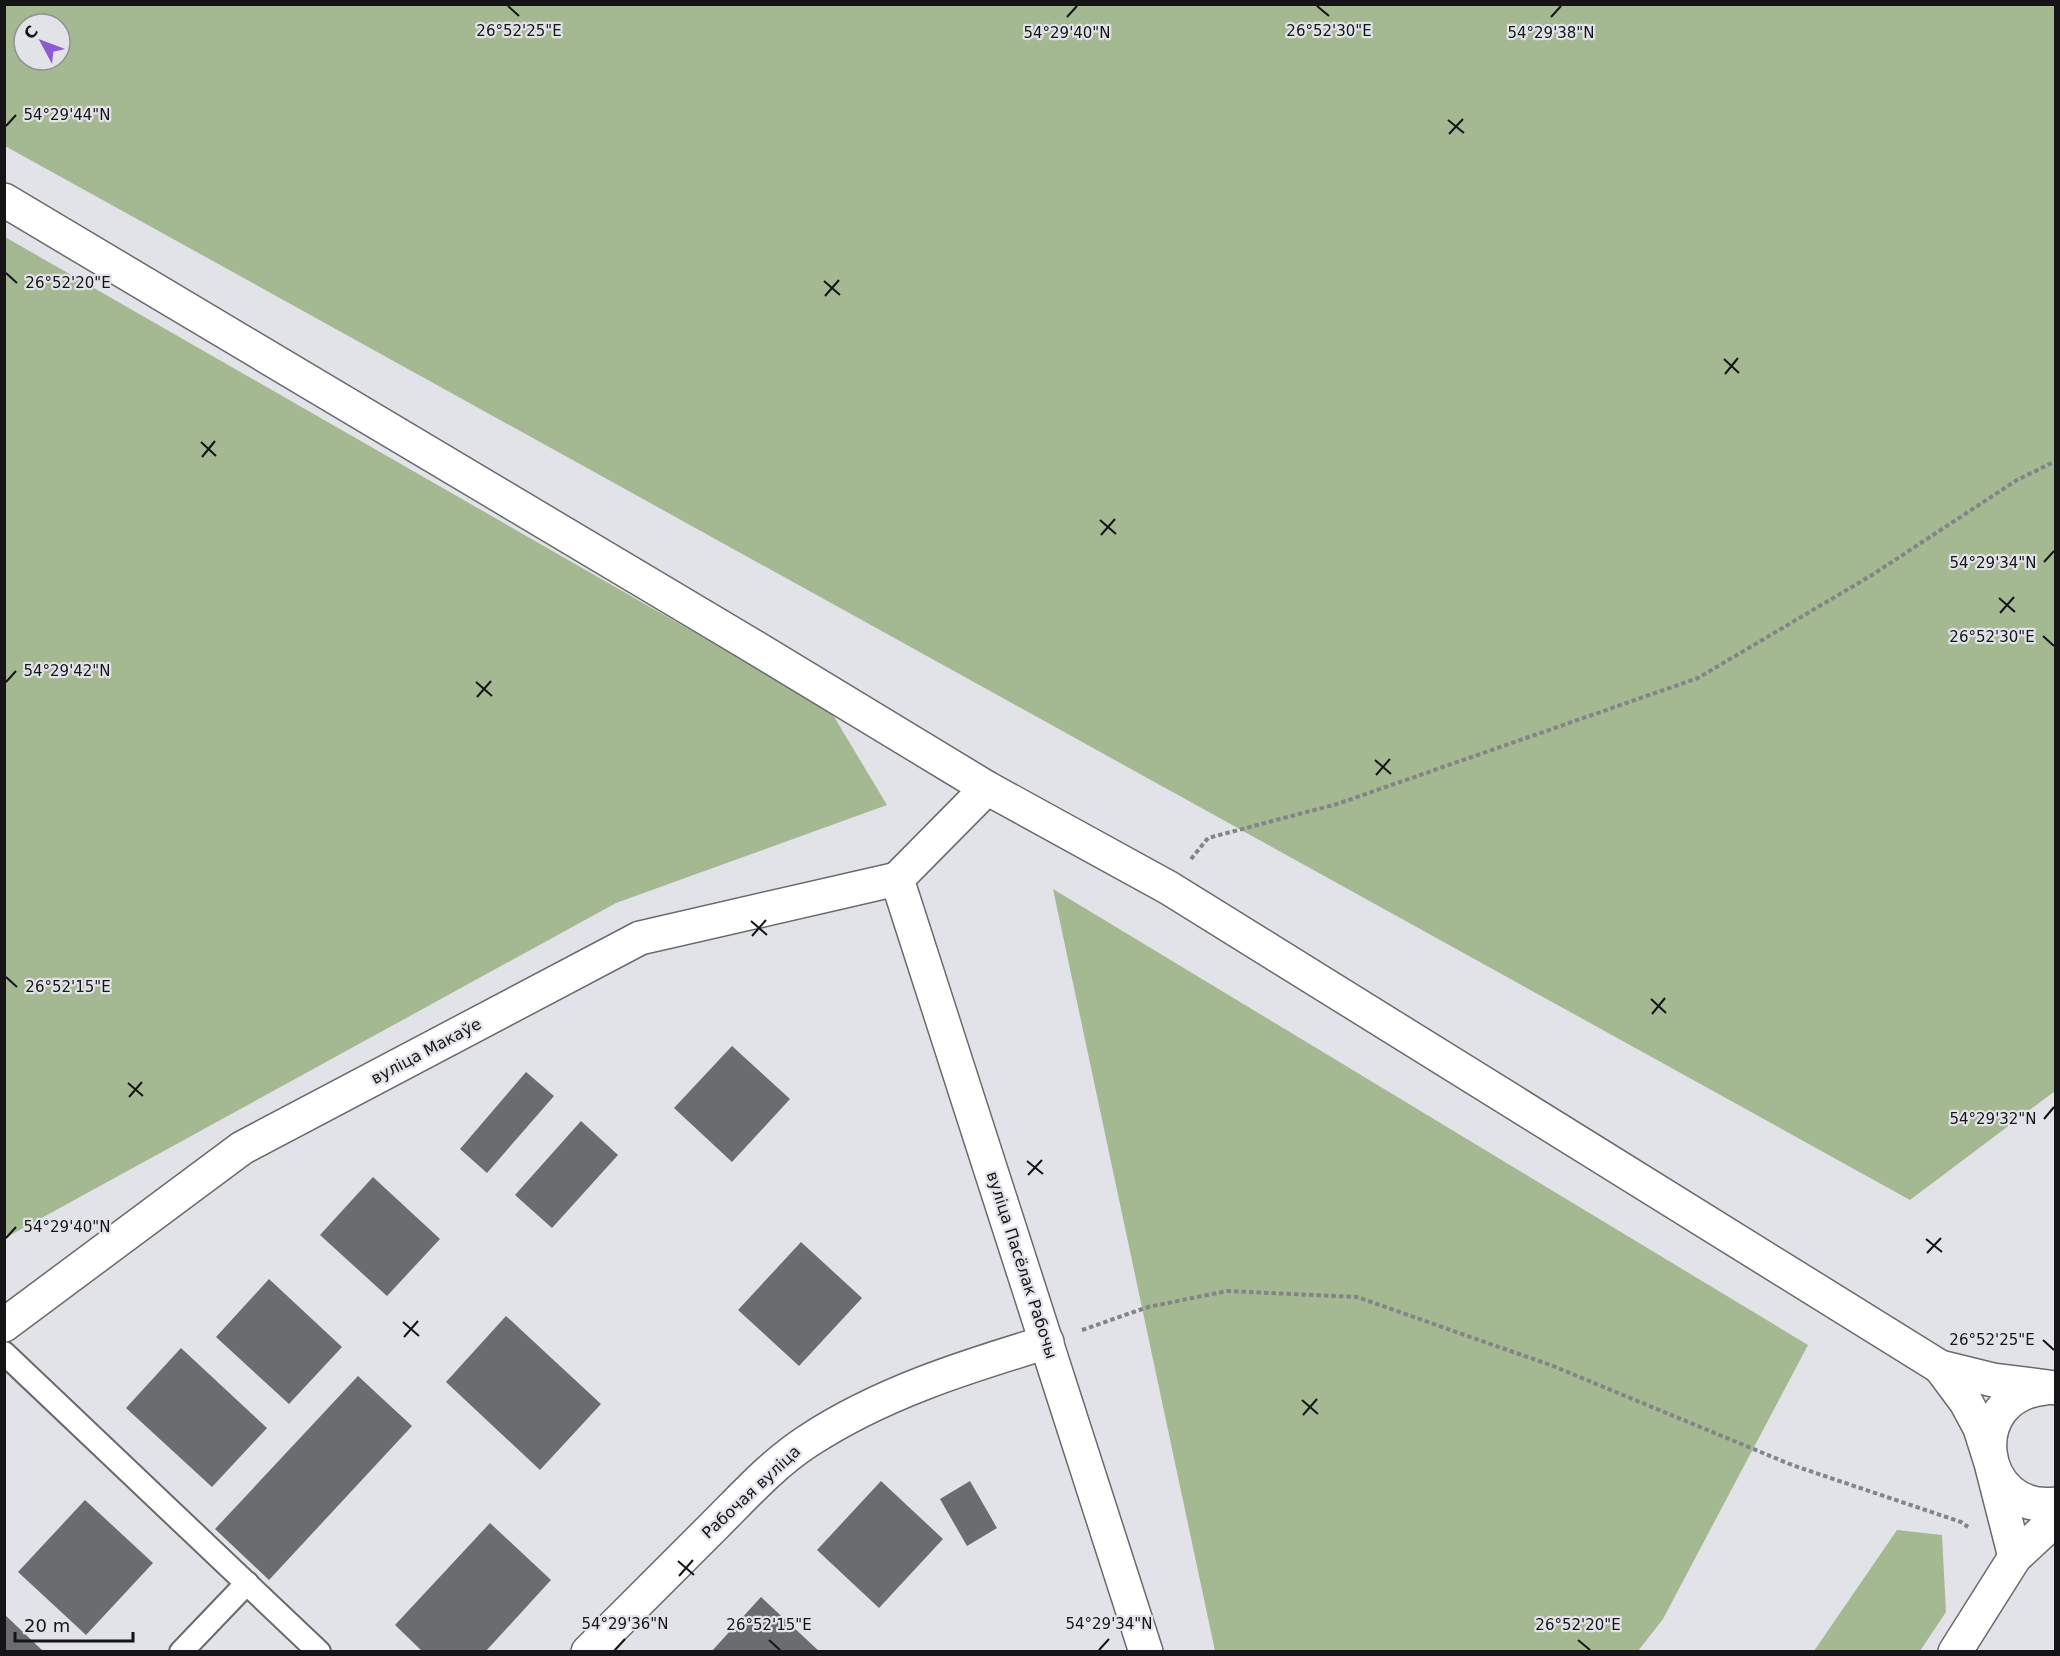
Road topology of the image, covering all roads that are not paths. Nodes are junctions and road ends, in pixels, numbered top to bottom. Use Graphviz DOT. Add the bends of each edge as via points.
graph roads {
  1 [pos="4,200"];
  2 [pos="987,788"];
  3 [pos="897,879"];
  4 [pos="4,1325"];
  5 [pos="1047,1342"];
  6 [pos="4,1353"];
  7 [pos="1940,1367"];
  8 [pos="2054,1388"];
  9 [pos="1991,1463"];
  10 [pos="2055,1504"];
  11 [pos="2055,1519"];
  12 [pos="2015,1557"];
  13 [pos="247,1583"];
  14 [pos="181,1652"];
  15 [pos="319,1652"];
  16 [pos="588,1652"];
  17 [pos="1146,1652"];
  18 [pos="1955,1652"];
  1 -- 2 [label="main road"];
  2 -- 3 [label="main road"];
  2 -- 7 [label="main road" via="1169,888"];
  3 -- 4 [label="main road, вуліца Макаўе" via="640,938 242,1148"];
  3 -- 5 [label="main road, вуліца Пасёлак Рабочы"];
  5 -- 16 [label="main road, Рабочая вуліца" via="888,1398 806,1442 770,1471"];
  5 -- 17 [label="main road, вуліца Пасёлак Рабочы"];
  6 -- 13 [label="lane"];
  7 -- 8 [label="main road" via="1994,1380"];
  7 -- 9 [label="main road" via="1980,1428"];
  8 -- 9 [label="main road" via="2032,1390 2001,1409 1988,1444"];
  9 -- 10 [label="main road" via="1999,1481 2014,1495 2032,1504"];
  9 -- 12 [label="main road"];
  11 -- 12 [label="main road"];
  12 -- 18 [label="main road"];
  13 -- 14 [label="lane"];
  13 -- 15 [label="lane"];
}
